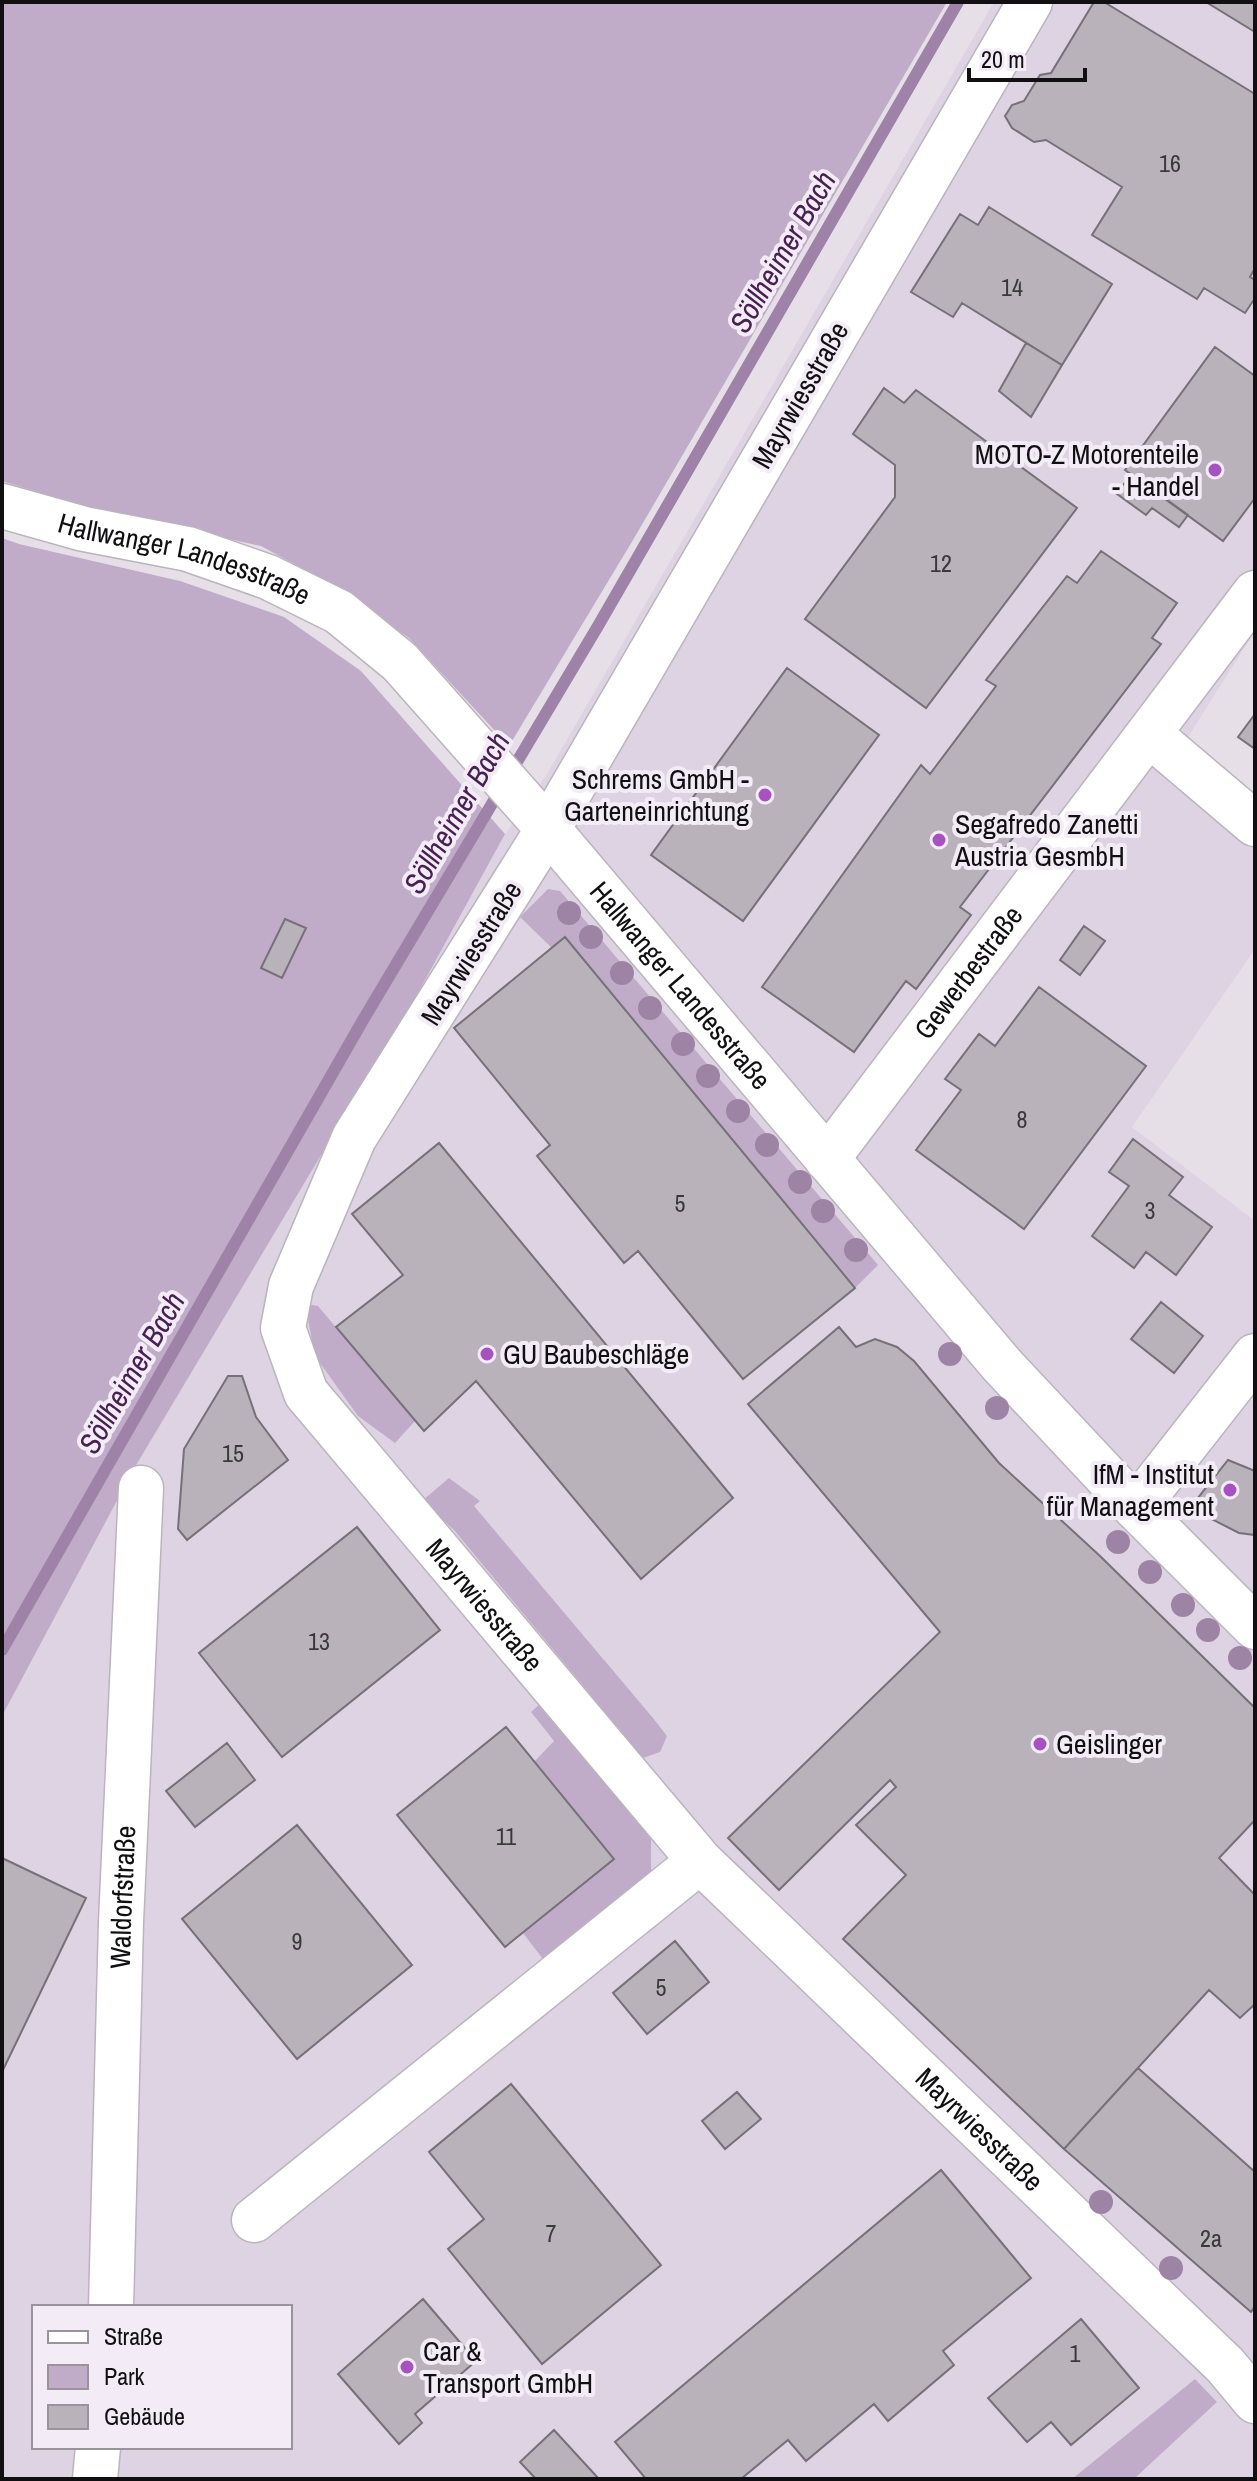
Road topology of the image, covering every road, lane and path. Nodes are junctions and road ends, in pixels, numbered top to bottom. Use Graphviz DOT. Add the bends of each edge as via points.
graph roads {
  1 [pos="1030,2"];
  2 [pos="2,506"];
  3 [pos="1255,593"];
  4 [pos="1149,734"];
  5 [pos="543,823"];
  6 [pos="1255,824"];
  7 [pos="827,1159"];
  8 [pos="1255,1356"];
  9 [pos="141,1488"];
  10 [pos="1136,1508"];
  11 [pos="1255,1627"];
  12 [pos="700,1861"];
  13 [pos="254,2220"];
  14 [pos="111,2305"];
  15 [pos="1255,2401"];
  16 [pos="98,2449"];
  17 [pos="95,2479"];
  1 -- 5 [label="street, Mayrwiesstraße"];
  2 -- 5 [label="street, Hallwanger Landesstraße" via="188,549 268,577 339,612 400,662"];
  3 -- 4 [label="street, Gewerbestraße"];
  4 -- 6 [label="street"];
  4 -- 7 [label="street, Gewerbestraße"];
  5 -- 7 [label="street, Hallwanger Landesstraße"];
  5 -- 12 [label="street, Mayrwiesstraße" via="354,1138 291,1286 283,1328 306,1393"];
  7 -- 10 [label="street, Hallwanger Landesstraße" via="1002,1365"];
  8 -- 10 [label="street"];
  9 -- 14 [label="street, Waldorfstraße" via="121,1922"];
  10 -- 11 [label="street, Hallwanger Landesstraße"];
  12 -- 13 [label="street"];
  12 -- 15 [label="street, Mayrwiesstraße" via="1225,2365"];
  16 -- 17 [label="street"];
}
